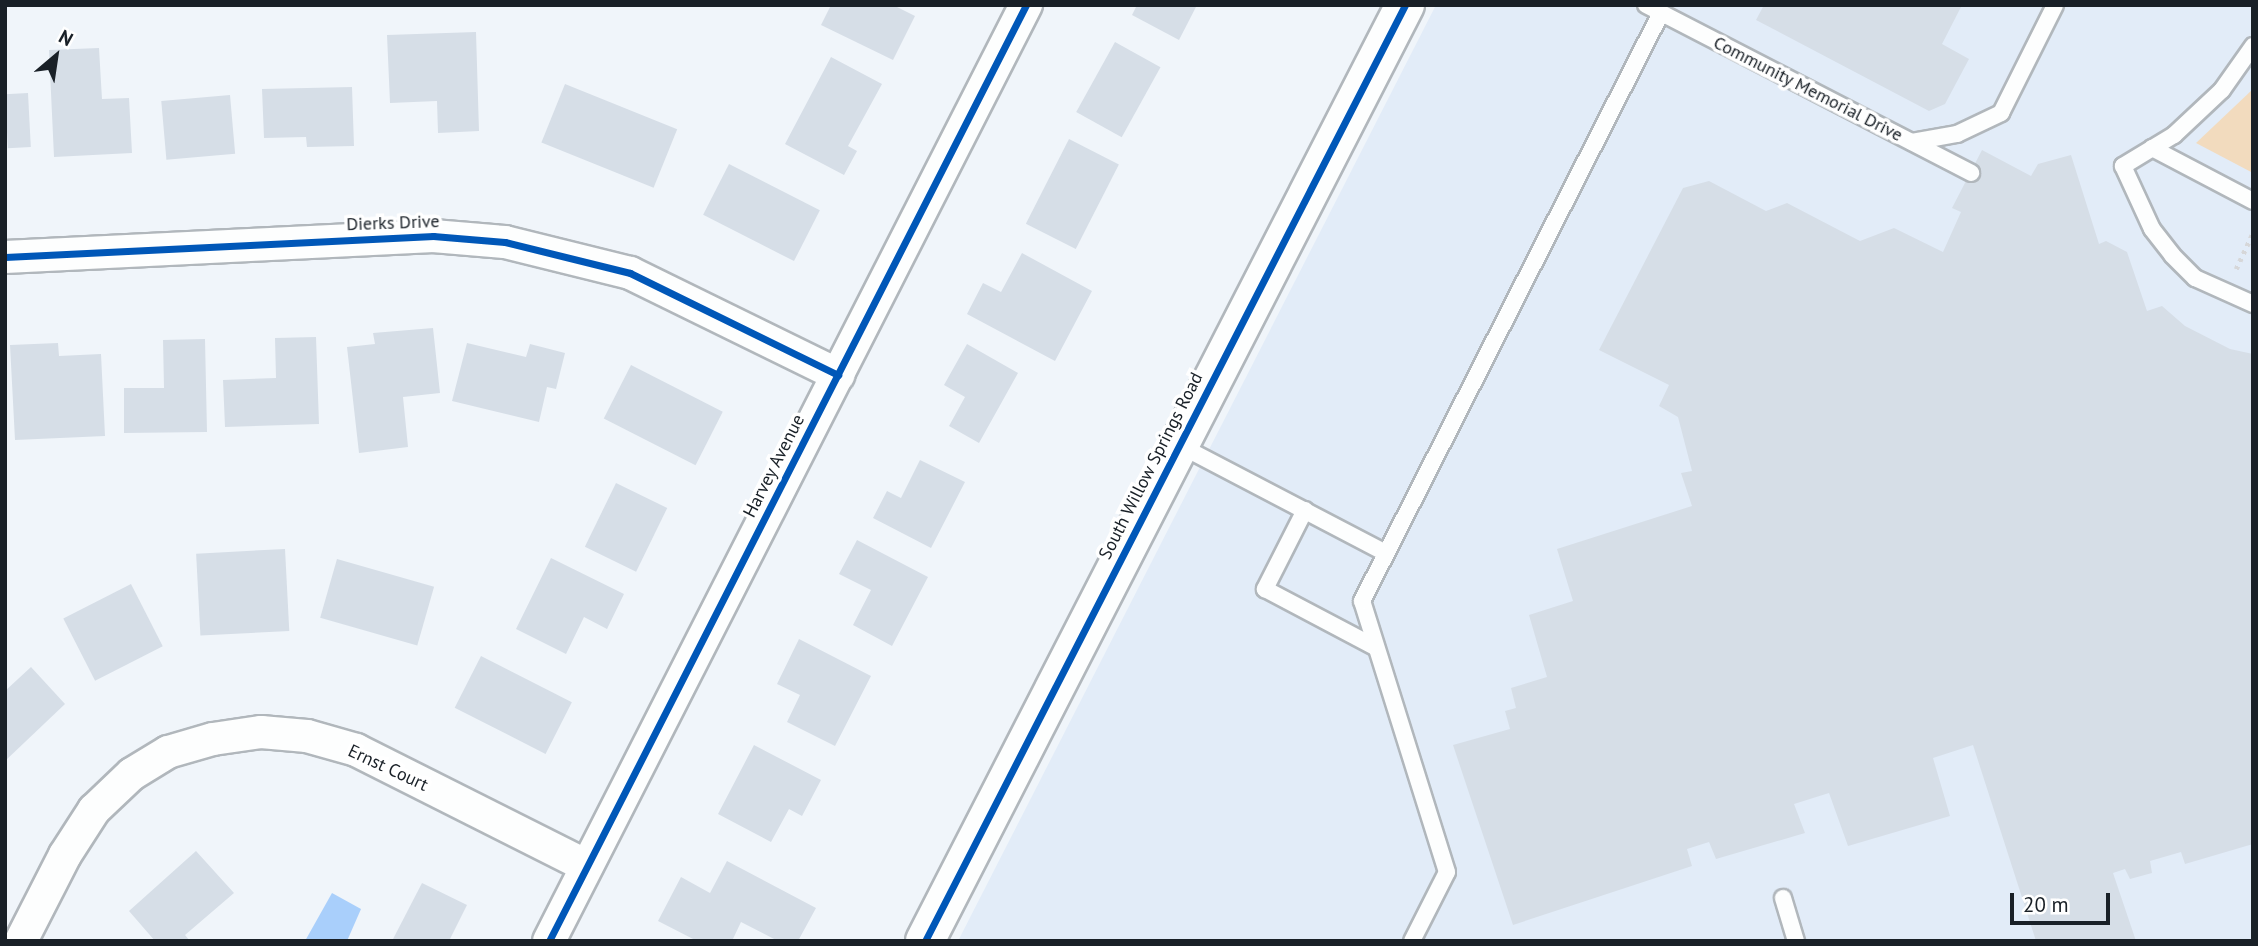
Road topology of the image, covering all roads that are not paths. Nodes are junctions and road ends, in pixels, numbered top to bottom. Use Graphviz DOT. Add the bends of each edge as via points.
graph roads {
  1 [pos="1026,5"];
  2 [pos="1405,5"];
  3 [pos="1646,5"];
  4 [pos="2055,5"];
  5 [pos="1661,13"];
  6 [pos="2253,46"];
  7 [pos="1912,142"];
  8 [pos="2152,148"];
  9 [pos="1971,173"];
  10 [pos="2253,201"];
  11 [pos="5,257"];
  12 [pos="2253,304"];
  13 [pos="838,375"];
  14 [pos="1179,444"];
  15 [pos="1305,510"];
  16 [pos="1386,553"];
  17 [pos="1376,647"];
  18 [pos="587,866"];
  19 [pos="1783,898"];
  20 [pos="21,941"];
  21 [pos="549,941"];
  22 [pos="925,941"];
  23 [pos="1412,941"];
  24 [pos="1796,941"];
  1 -- 13 [label="street, Harvey Avenue"];
  2 -- 14 [label="street, South Willow Springs Road"];
  3 -- 5 [label="lane, Community Memorial Drive"];
  4 -- 7 [label="lane" via="2001,113 1957,134"];
  5 -- 7 [label="lane, Community Memorial Drive"];
  5 -- 16 [label="lane"];
  6 -- 8 [label="lane" via="2222,90 2174,135"];
  7 -- 9 [label="lane, Community Memorial Drive"];
  8 -- 10 [label="lane"];
  8 -- 12 [label="lane" via="2123,166 2152,229 2195,278"];
  11 -- 13 [label="street, Dierks Drive" via="433,236 505,242 630,273"];
  13 -- 18 [label="street, Harvey Avenue"];
  14 -- 15 [label="lane"];
  14 -- 22 [label="street, South Willow Springs Road"];
  15 -- 16 [label="lane"];
  15 -- 17 [label="lane" via="1265,589"];
  16 -- 17 [label="lane" via="1362,601"];
  17 -- 23 [label="lane" via="1447,872"];
  18 -- 20 [label="street, Ernst Court" via="356,750 307,736 261,732 212,738 168,752 131,774 94,810"];
  18 -- 21 [label="street, Harvey Avenue"];
  19 -- 24 [label="lane"];
}
